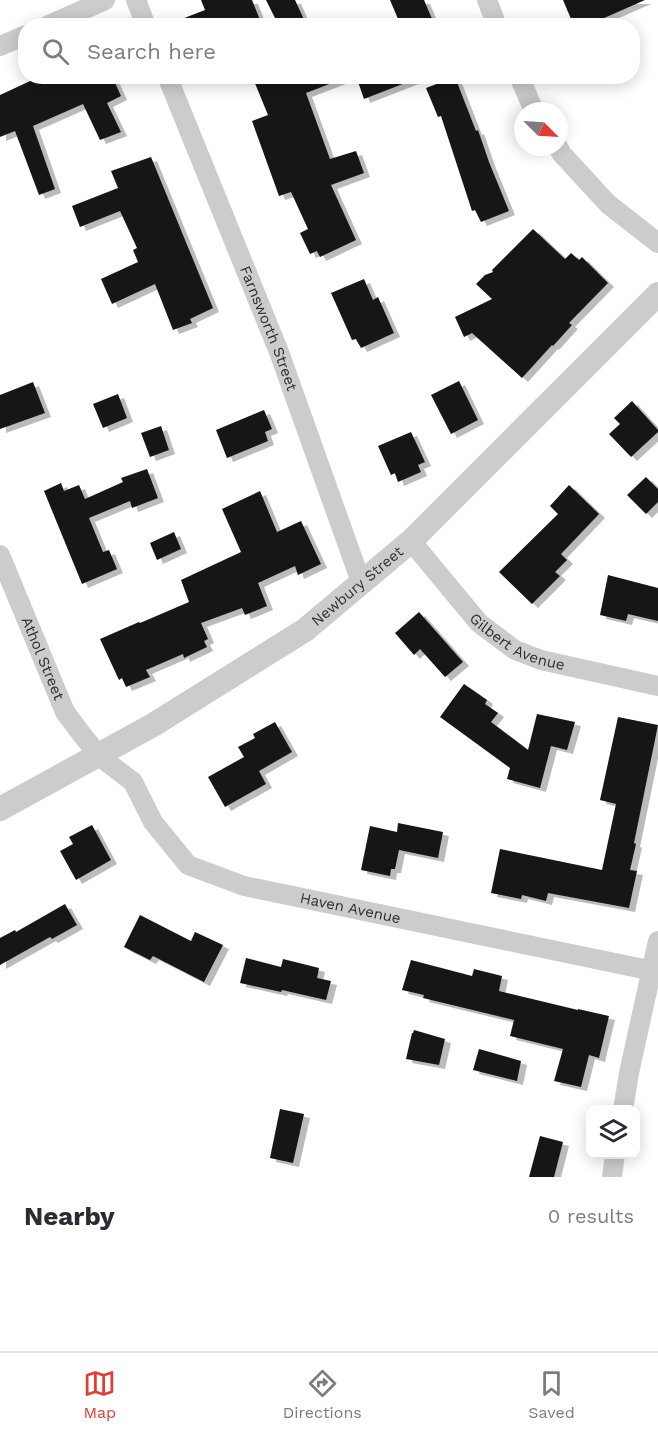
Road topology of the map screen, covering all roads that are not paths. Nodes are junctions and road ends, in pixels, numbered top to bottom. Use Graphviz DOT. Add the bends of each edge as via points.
graph roads {
  1 [pos="105,0"];
  2 [pos="136,0"];
  3 [pos="486,0"];
  4 [pos="65,18"];
  5 [pos="143,18"];
  6 [pos="494,18"];
  7 [pos="18,38"];
  8 [pos="0,46"];
  9 [pos="170,84"];
  10 [pos="522,84"];
  11 [pos="530,102"];
  12 [pos="564,156"];
  13 [pos="658,243"];
  14 [pos="658,294"];
  15 [pos="411,541"];
  16 [pos="0,555"];
  17 [pos="362,582"];
  18 [pos="658,686"];
  19 [pos="98,755"];
  20 [pos="0,808"];
  21 [pos="658,941"];
  22 [pos="654,971"];
  23 [pos="624,1105"];
  24 [pos="614,1159"];
  25 [pos="612,1177"];
  1 -- 4 [label="street"];
  2 -- 5 [label="street"];
  3 -- 6 [label="street"];
  7 -- 8 [label="street"];
  9 -- 17 [label="street, Farnsworth Street" via="279,352"];
  10 -- 11 [label="street"];
  12 -- 13 [label="street" via="608,204"];
  14 -- 15 [label="street, Newbury Street"];
  15 -- 17 [label="street, Newbury Street"];
  15 -- 18 [label="street, Gilbert Avenue" via="478,623 515,650 542,660"];
  16 -- 19 [label="street, Athol Street" via="65,712"];
  17 -- 19 [label="street, Newbury Street" via="305,630"];
  19 -- 20 [label="street, Newbury Street"];
  19 -- 22 [label="street, Haven Avenue" via="133,782 153,822 188,865 244,886"];
  21 -- 22 [label="street"];
  22 -- 23 [label="street"];
  24 -- 25 [label="street"];
}
